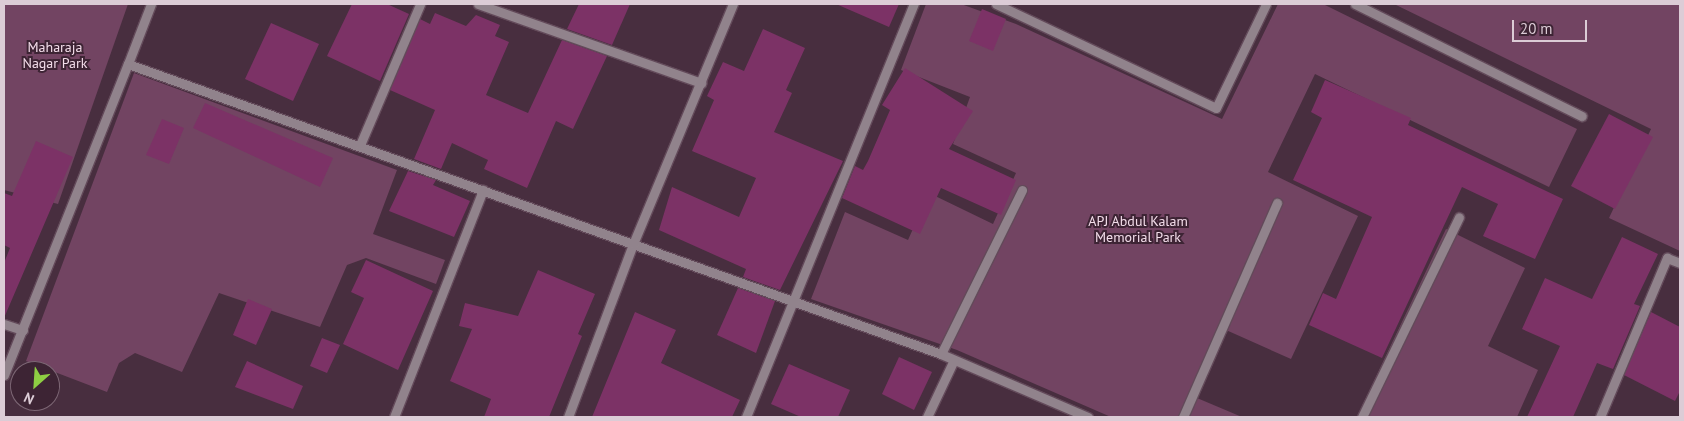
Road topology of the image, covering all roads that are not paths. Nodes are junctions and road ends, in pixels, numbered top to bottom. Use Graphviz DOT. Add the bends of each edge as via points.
graph roads {
  1 [pos="151,4"];
  2 [pos="420,4"];
  3 [pos="478,4"];
  4 [pos="733,4"];
  5 [pos="914,4"];
  6 [pos="996,4"];
  7 [pos="1266,4"];
  8 [pos="1354,4"];
  9 [pos="128,64"];
  10 [pos="701,83"];
  11 [pos="1582,116"];
  12 [pos="360,145"];
  13 [pos="483,190"];
  14 [pos="1022,190"];
  15 [pos="1277,203"];
  16 [pos="1459,217"];
  17 [pos="632,244"];
  18 [pos="1680,263"];
  19 [pos="791,301"];
  20 [pos="4,324"];
  21 [pos="23,330"];
  22 [pos="942,354"];
  23 [pos="954,360"];
  24 [pos="4,375"];
  25 [pos="394,417"];
  26 [pos="568,417"];
  27 [pos="746,417"];
  28 [pos="927,417"];
  29 [pos="1088,417"];
  30 [pos="1183,417"];
  31 [pos="1362,417"];
  32 [pos="1600,417"];
  1 -- 9 [label="street"];
  2 -- 12 [label="street"];
  3 -- 10 [label="street"];
  4 -- 10 [label="street"];
  5 -- 19 [label="street"];
  6 -- 7 [label="street" via="1216,108"];
  8 -- 11 [label="street"];
  9 -- 12 [label="street"];
  9 -- 21 [label="street"];
  10 -- 17 [label="street"];
  12 -- 13 [label="street"];
  13 -- 17 [label="street"];
  13 -- 25 [label="street"];
  14 -- 22 [label="street"];
  15 -- 30 [label="street"];
  16 -- 31 [label="street"];
  17 -- 19 [label="street"];
  17 -- 26 [label="street"];
  18 -- 32 [label="street" via="1667,258"];
  19 -- 22 [label="street"];
  19 -- 27 [label="street"];
  20 -- 21 [label="street"];
  21 -- 24 [label="street"];
  22 -- 23 [label="street"];
  23 -- 28 [label="street"];
  23 -- 29 [label="street"];
}
